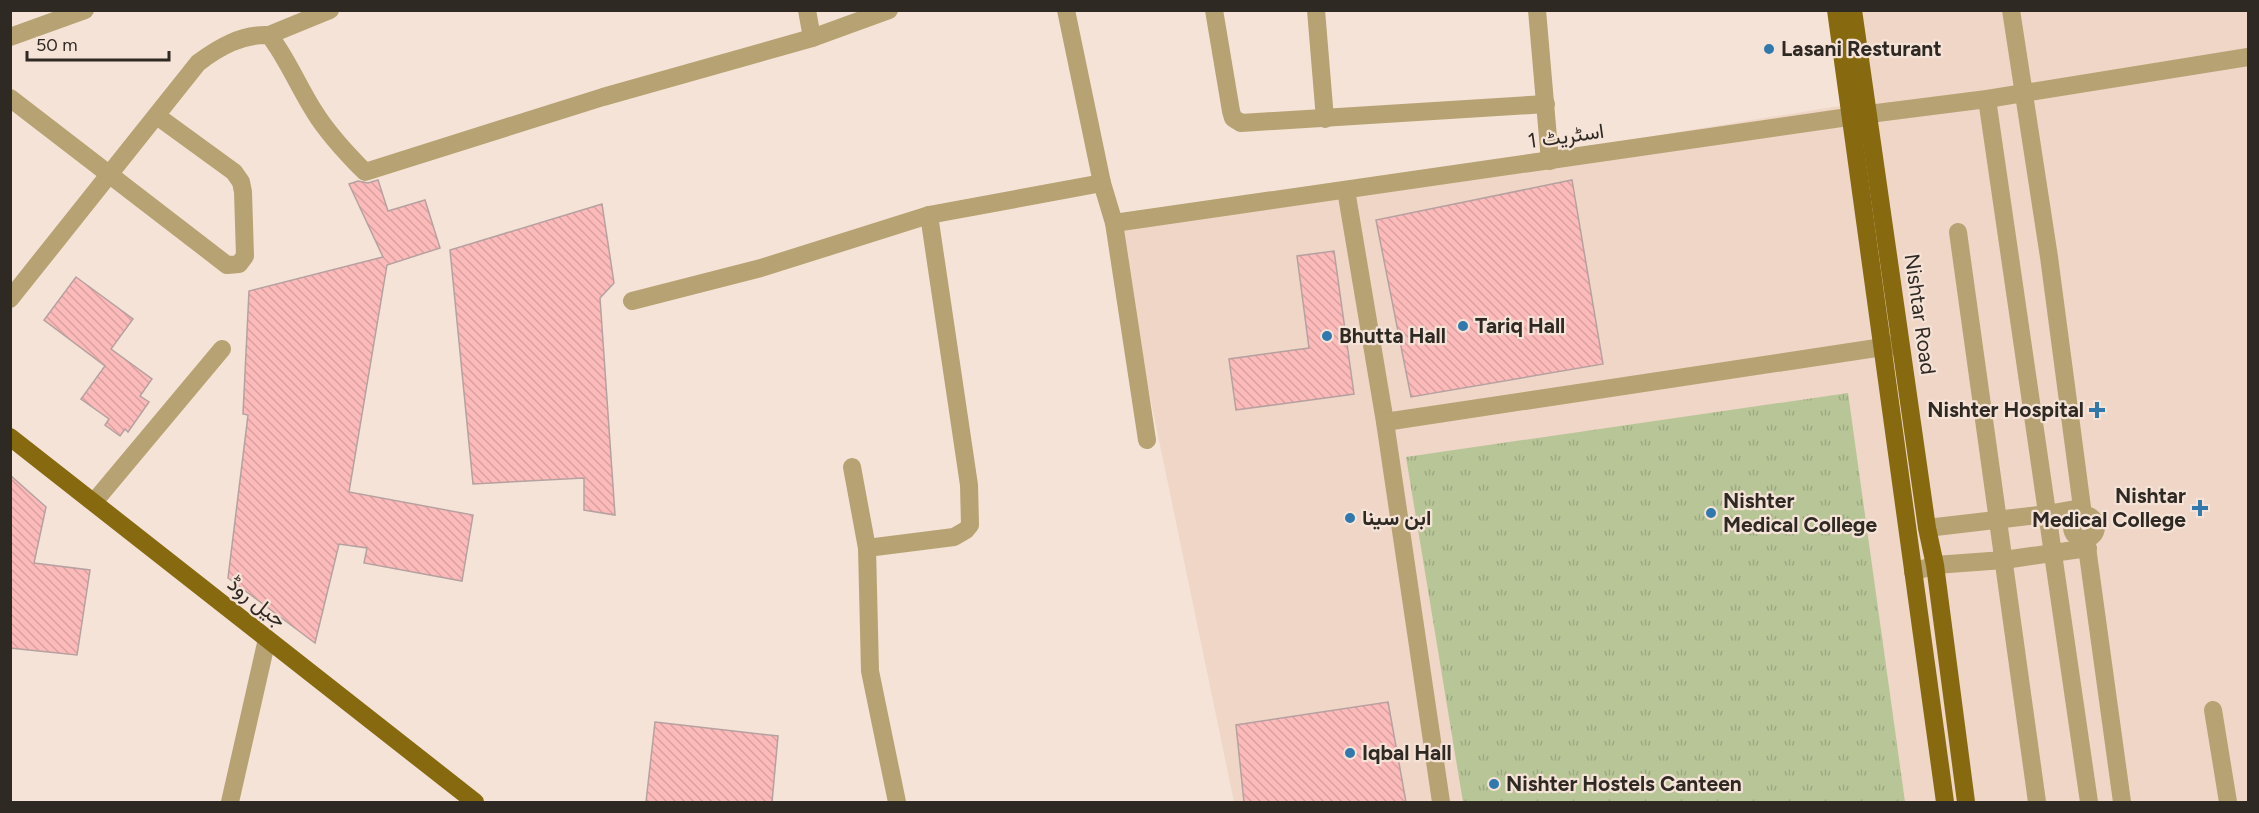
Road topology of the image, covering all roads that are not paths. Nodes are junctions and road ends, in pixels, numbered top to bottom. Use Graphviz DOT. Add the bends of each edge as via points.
graph roads {
  1 [pos="85,10"];
  2 [pos="330,10"];
  3 [pos="807,10"];
  4 [pos="889,10"];
  5 [pos="1066,10"];
  6 [pos="1214,10"];
  7 [pos="1316,10"];
  8 [pos="1537,10"];
  9 [pos="1836,10"];
  10 [pos="1853,10"];
  11 [pos="2011,10"];
  12 [pos="269,35"];
  13 [pos="10,37"];
  14 [pos="812,38"];
  15 [pos="2248,57"];
  16 [pos="2024,93"];
  17 [pos="10,98"];
  18 [pos="1987,99"];
  19 [pos="1546,104"];
  20 [pos="157,116"];
  21 [pos="1860,116"];
  22 [pos="1325,119"];
  23 [pos="1550,161"];
  24 [pos="111,174"];
  25 [pos="1102,183"];
  26 [pos="1346,190"];
  27 [pos="928,215"];
  28 [pos="1114,223"];
  29 [pos="1958,232"];
  30 [pos="10,299"];
  31 [pos="632,301"];
  32 [pos="1901,344"];
  33 [pos="1881,347"];
  34 [pos="222,349"];
  35 [pos="1385,422"];
  36 [pos="10,437"];
  37 [pos="1147,440"];
  38 [pos="852,467"];
  39 [pos="93,502"];
  40 [pos="2082,511"];
  41 [pos="2048,514"];
  42 [pos="1998,520"];
  43 [pos="1927,528"];
  44 [pos="2087,544"];
  45 [pos="867,548"];
  46 [pos="2053,553"];
  47 [pos="2004,560"];
  48 [pos="1935,565"];
  49 [pos="1913,572"];
  50 [pos="267,639"];
  51 [pos="2213,710"];
  52 [pos="230,802"];
  53 [pos="475,802"];
  54 [pos="897,802"];
  55 [pos="1441,802"];
  56 [pos="1945,802"];
  57 [pos="1966,802"];
  58 [pos="2037,802"];
  59 [pos="2089,802"];
  60 [pos="2122,802"];
  61 [pos="2228,802"];
  1 -- 13 [label="street"];
  2 -- 12 [label="street"];
  3 -- 14 [label="street"];
  4 -- 14 [label="street"];
  5 -- 25 [label="street"];
  6 -- 22 [label="street" via="1236,122"];
  7 -- 22 [label="street"];
  8 -- 19 [label="street"];
  9 -- 21 [label="main road, Nishtar Road"];
  10 -- 21 [label="main road, Nishtar Road"];
  11 -- 16 [label="street"];
  12 -- 14 [label="street" via="314,112 365,172 603,97"];
  12 -- 20 [label="street" via="253,34 217,49 198,63"];
  15 -- 16 [label="street, اسٹریٹ 1"];
  16 -- 18 [label="street, اسٹریٹ 1"];
  16 -- 40 [label="street"];
  17 -- 24 [label="street"];
  18 -- 21 [label="street, اسٹریٹ 1"];
  18 -- 41 [label="street"];
  19 -- 22 [label="street"];
  19 -- 23 [label="street"];
  20 -- 24 [label="street"];
  20 -- 24 [label="street" via="242,182 246,256 239,264 227,265"];
  21 -- 23 [label="street, اسٹریٹ 1"];
  21 -- 32 [label="main road, Nishtar Road"];
  21 -- 33 [label="main road, Nishtar Road"];
  23 -- 26 [label="street, اسٹریٹ 1"];
  24 -- 30 [label="street"];
  25 -- 27 [label="street"];
  25 -- 28 [label="street"];
  26 -- 28 [label="street, اسٹریٹ 1"];
  26 -- 35 [label="street"];
  27 -- 31 [label="street" via="761,268"];
  27 -- 45 [label="street" via="969,485 970,525 954,537"];
  28 -- 37 [label="street"];
  29 -- 42 [label="street"];
  32 -- 33 [label="street"];
  32 -- 43 [label="main road, Nishtar Road"];
  33 -- 35 [label="street"];
  33 -- 49 [label="main road, Nishtar Road"];
  34 -- 39 [label="street"];
  35 -- 55 [label="street"];
  36 -- 39 [label="main road, جیل روڈ"];
  38 -- 45 [label="street"];
  39 -- 50 [label="main road, جیل روڈ"];
  40 -- 41 [label="street"];
  40 -- 44 [label="street" via="2072,525 2073,533"];
  41 -- 42 [label="street"];
  41 -- 46 [label="street"];
  42 -- 43 [label="street"];
  42 -- 47 [label="street"];
  43 -- 48 [label="main road, Nishtar Road"];
  44 -- 46 [label="street"];
  44 -- 60 [label="street"];
  45 -- 54 [label="street" via="870,671"];
  46 -- 47 [label="street"];
  46 -- 59 [label="street"];
  47 -- 48 [label="street"];
  47 -- 58 [label="street"];
  48 -- 49 [label="street"];
  48 -- 57 [label="main road, Nishtar Road"];
  49 -- 56 [label="main road, Nishtar Road"];
  50 -- 52 [label="street"];
  50 -- 53 [label="main road, جیل روڈ"];
  51 -- 61 [label="street"];
}
